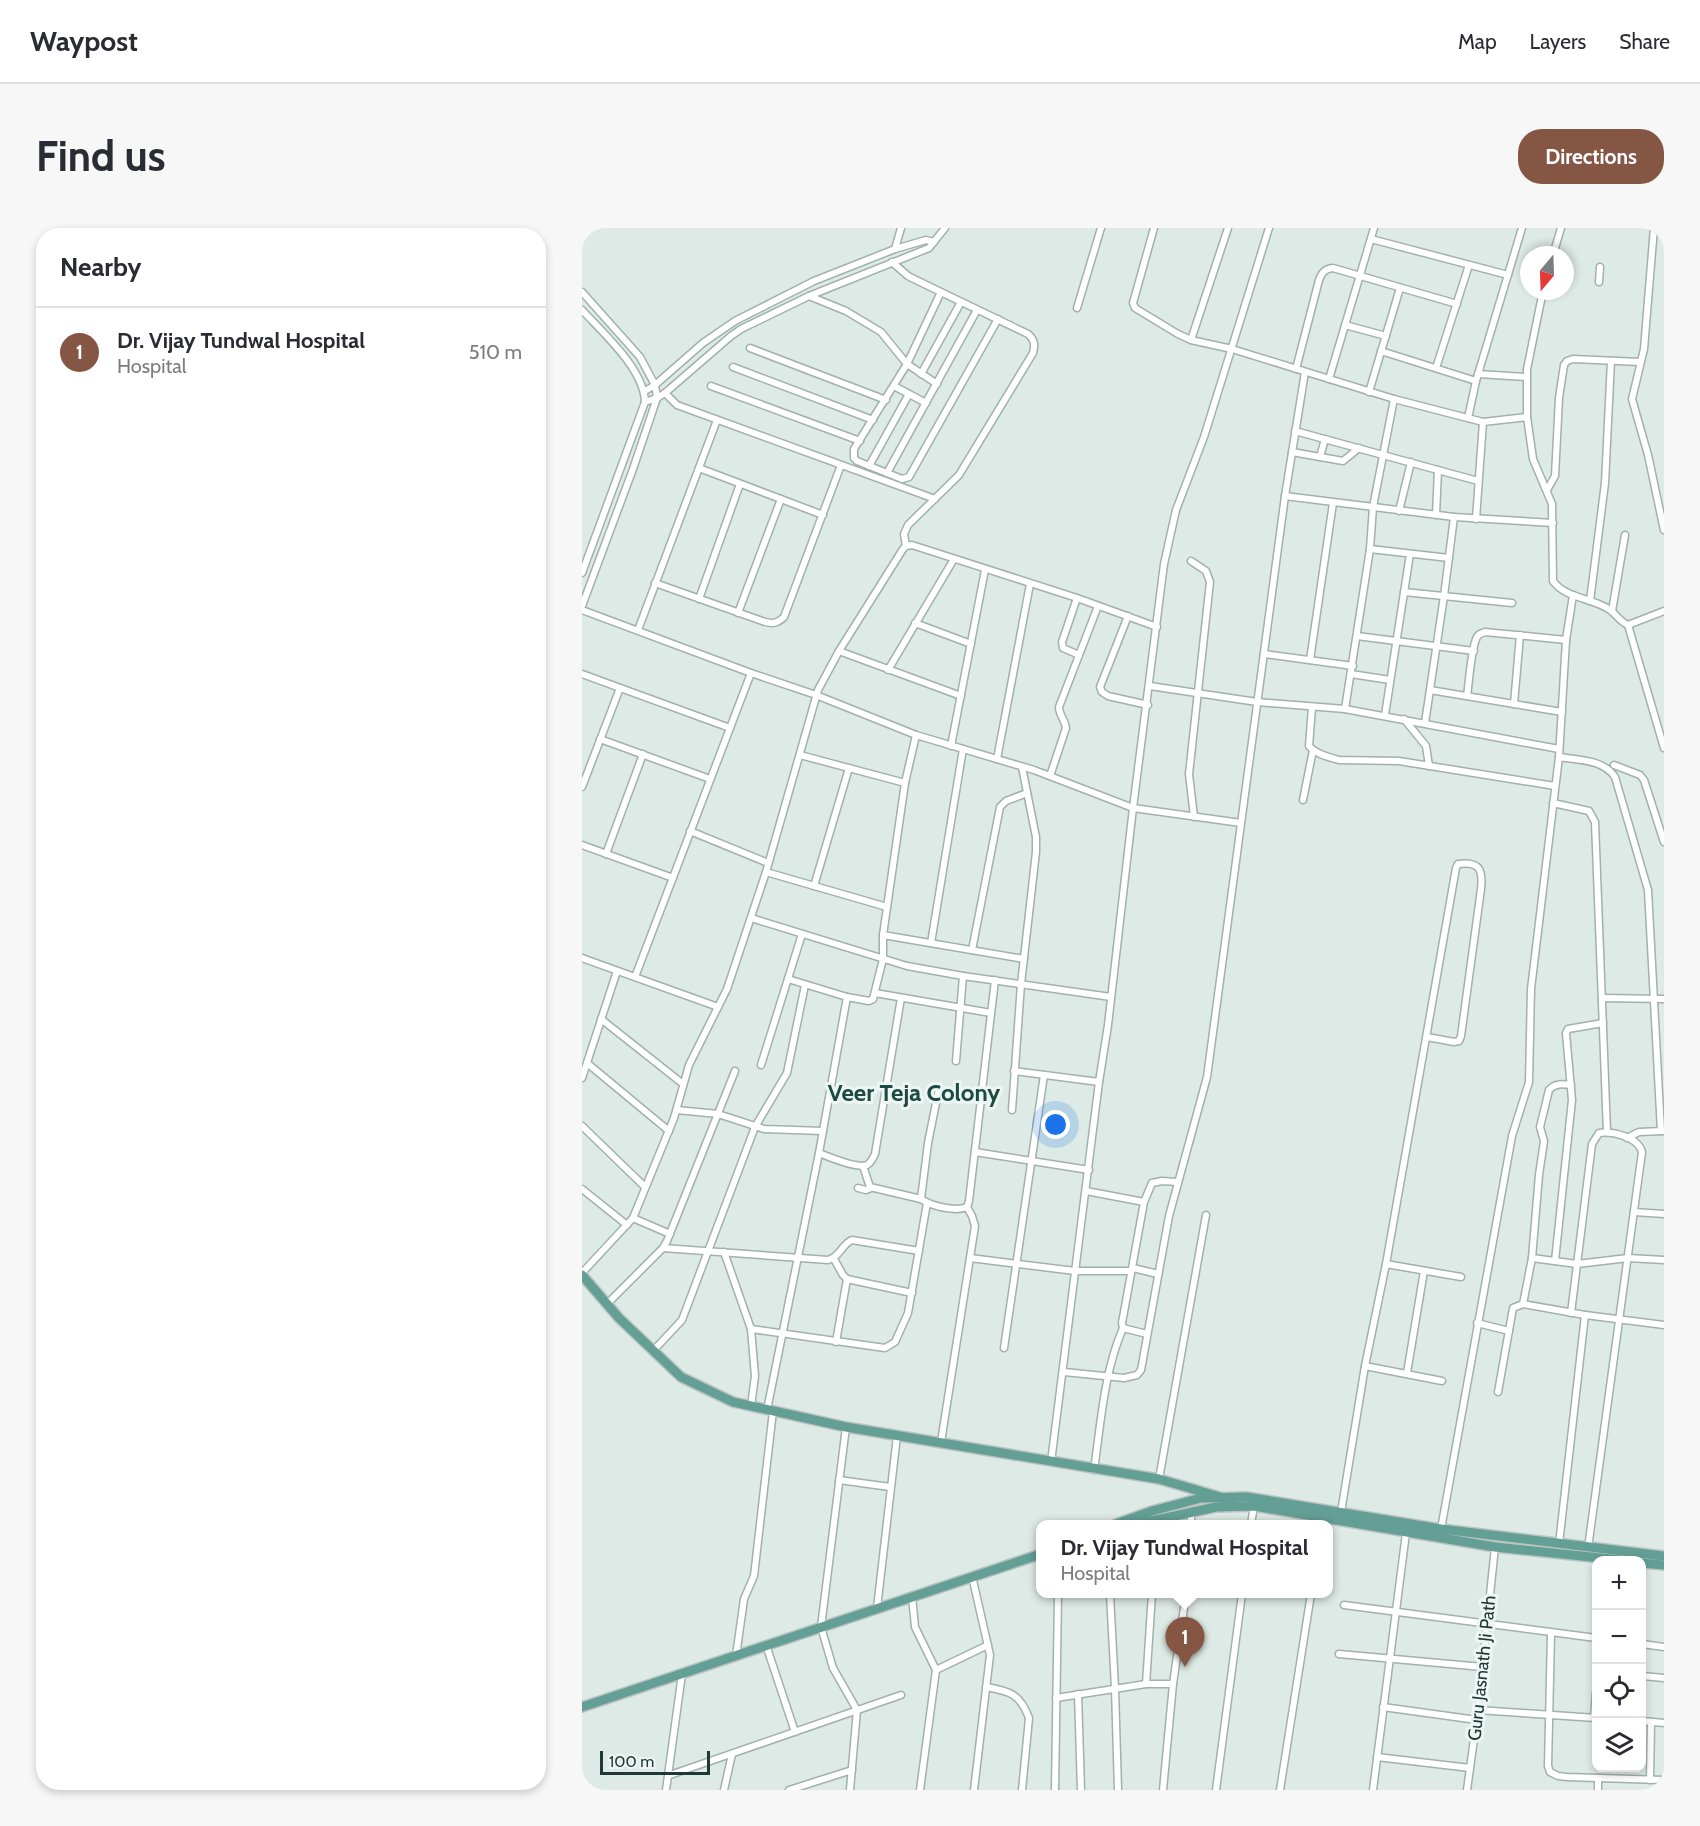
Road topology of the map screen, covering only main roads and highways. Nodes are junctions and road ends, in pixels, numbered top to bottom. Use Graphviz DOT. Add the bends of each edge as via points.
graph roads {
  1 [pos="582,1274"];
  2 [pos="1220,1497"];
  3 [pos="1235,1506"];
  4 [pos="1127,1520"];
  5 [pos="1166,1520"];
  6 [pos="1319,1520"];
  7 [pos="1333,1522"];
  8 [pos="1036,1556"];
  9 [pos="1664,1556"];
  10 [pos="1592,1558"];
  11 [pos="1646,1563"];
  12 [pos="1664,1565"];
  13 [pos="582,1707"];
  1 -- 2 [label="main road" via="681,1377 723,1398 846,1427 1159,1479"];
  2 -- 3 [label="main road"];
  2 -- 4 [label="main road" via="1182,1502"];
  2 -- 9 [label="main road" via="1247,1497 1441,1529"];
  3 -- 5 [label="main road" via="1191,1511"];
  3 -- 6 [label="main road" via="1254,1506"];
  7 -- 10 [label="main road"];
  8 -- 13 [label="main road"];
  11 -- 12 [label="main road"];
}
